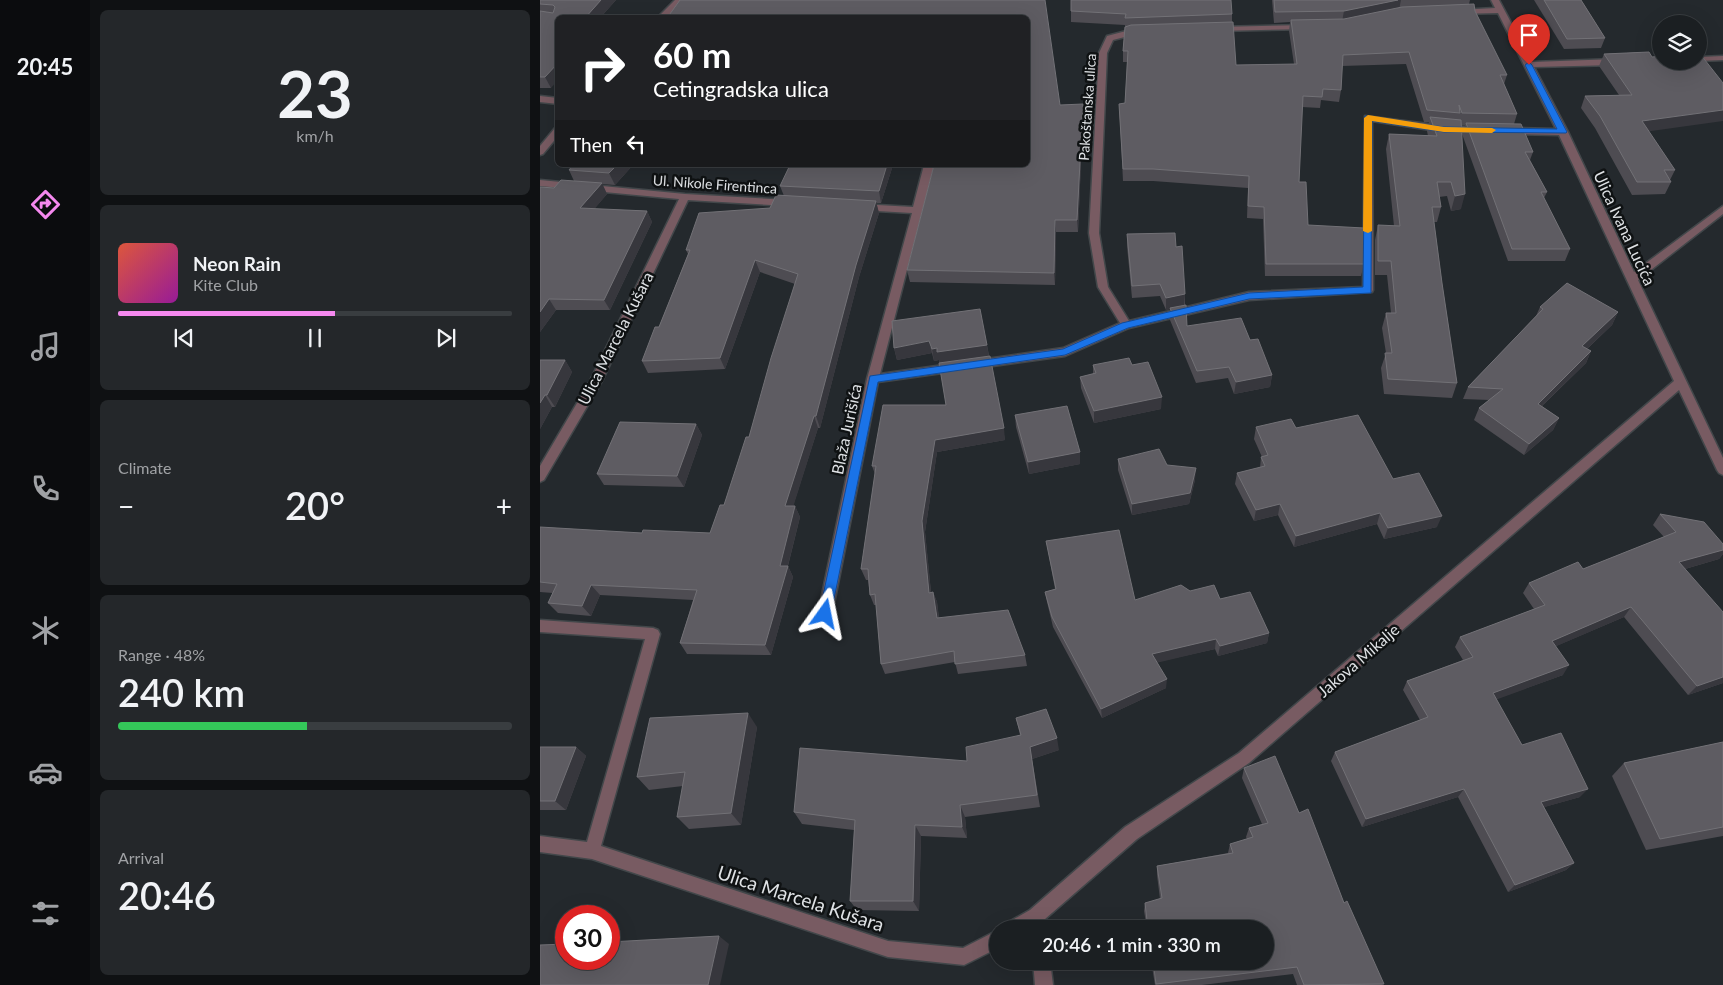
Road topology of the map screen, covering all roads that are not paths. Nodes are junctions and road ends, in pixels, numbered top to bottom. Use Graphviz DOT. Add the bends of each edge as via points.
graph roads {
  1 [pos="678,0"];
  2 [pos="1495,0"];
  3 [pos="1501,10"];
  4 [pos="1445,12"];
  5 [pos="664,15"];
  6 [pos="1313,26"];
  7 [pos="1207,30"];
  8 [pos="1149,31"];
  9 [pos="1723,58"];
  10 [pos="1707,59"];
  11 [pos="1623,62"];
  12 [pos="1529,65"];
  13 [pos="540,98"];
  14 [pos="555,100"];
  15 [pos="1563,132"];
  16 [pos="555,134"];
  17 [pos="540,152"];
  18 [pos="928,167"];
  19 [pos="540,183"];
  20 [pos="685,196"];
  21 [pos="801,204"];
  22 [pos="850,206"];
  23 [pos="1723,208"];
  24 [pos="918,210"];
  25 [pos="1631,280"];
  26 [pos="1126,325"];
  27 [pos="873,379"];
  28 [pos="1680,382"];
  29 [pos="1723,470"];
  30 [pos="540,476"];
  31 [pos="825,614"];
  32 [pos="540,626"];
  33 [pos="540,844"];
  34 [pos="592,851"];
  35 [pos="1038,920"];
  36 [pos="989,943"];
  37 [pos="1042,970"];
  38 [pos="1044,985"];
  1 -- 5 [label="street"];
  2 -- 3 [label="street, Ulica Ivana Lucića"];
  3 -- 4 [label="street"];
  3 -- 12 [label="street, Ulica Ivana Lucića"];
  6 -- 7 [label="street"];
  8 -- 26 [label="street, Pakoštanska ulica" via="1110,38 1103,53 1094,233 1103,287"];
  9 -- 10 [label="street"];
  11 -- 12 [label="street"];
  12 -- 15 [label="street, Ulica Ivana Lucića"];
  13 -- 14 [label="street"];
  15 -- 25 [label="street, Ulica Ivana Lucića"];
  15 -- 26 [label="street" via="1444,129 1368,118 1368,290 1249,296"];
  16 -- 17 [label="street"];
  18 -- 24 [label="street, Blaža Jurišića"];
  19 -- 20 [label="street, Ul. Nikole Firentinca"];
  20 -- 21 [label="street, Ul. Nikole Firentinca"];
  20 -- 30 [label="street, Ulica Marcela Kušara" via="596,381"];
  22 -- 24 [label="street"];
  23 -- 25 [label="street"];
  24 -- 27 [label="street, Blaža Jurišića"];
  25 -- 28 [label="street, Ulica Ivana Lucića"];
  26 -- 27 [label="street" via="1065,352"];
  27 -- 31 [label="street, Blaža Jurišića"];
  28 -- 29 [label="street, Ulica Ivana Lucića"];
  28 -- 35 [label="street, Jakova Mikalje" via="1244,758 1132,833"];
  32 -- 34 [label="street" via="653,634"];
  33 -- 34 [label="street, Ulica Marcela Kušara"];
  34 -- 36 [label="street, Ulica Marcela Kušara" via="888,948 964,957"];
  37 -- 38 [label="street"];
}
